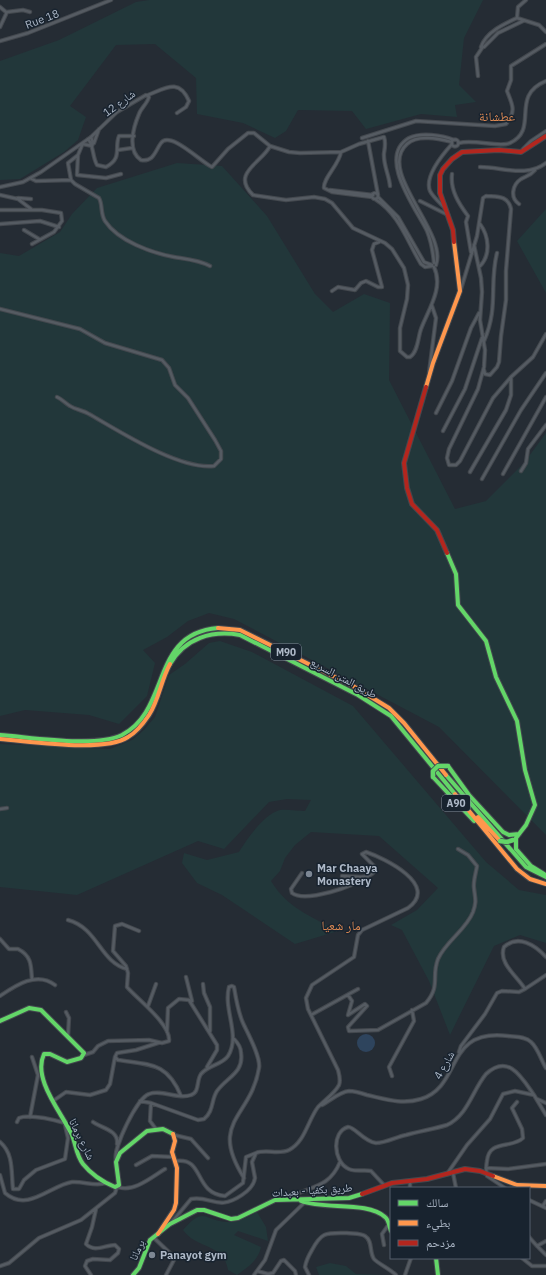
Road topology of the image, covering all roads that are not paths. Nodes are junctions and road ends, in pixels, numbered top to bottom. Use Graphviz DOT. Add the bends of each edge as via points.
graph roads {
  1 [pos="111,0"];
  2 [pos="526,0"];
  3 [pos="0,7"];
  4 [pos="6,12"];
  5 [pos="30,12"];
  6 [pos="518,18"];
  7 [pos="523,21"];
  8 [pos="0,27"];
  9 [pos="546,32"];
  10 [pos="0,41"];
  11 [pos="546,44"];
  12 [pos="482,48"];
  13 [pos="478,76"];
  14 [pos="546,81"];
  15 [pos="148,95"];
  16 [pos="177,113"];
  17 [pos="100,129"];
  18 [pos="546,131"];
  19 [pos="134,136"];
  20 [pos="546,136"];
  21 [pos="91,137"];
  22 [pos="362,138"];
  23 [pos="88,139"];
  24 [pos="445,140"];
  25 [pos="368,141"];
  26 [pos="83,143"];
  27 [pos="454,143"];
  28 [pos="93,145"];
  29 [pos="270,146"];
  30 [pos="132,148"];
  31 [pos="448,149"];
  32 [pos="118,150"];
  33 [pos="341,152"];
  34 [pos="521,152"];
  35 [pos="78,155"];
  36 [pos="546,163"];
  37 [pos="480,167"];
  38 [pos="535,170"];
  39 [pos="121,174"];
  40 [pos="452,174"];
  41 [pos="30,178"];
  42 [pos="71,180"];
  43 [pos="390,186"];
  44 [pos="0,187"];
  45 [pos="376,187"];
  46 [pos="0,195"];
  47 [pos="373,196"];
  48 [pos="378,196"];
  49 [pos="16,198"];
  50 [pos="31,199"];
  51 [pos="420,201"];
  52 [pos="519,204"];
  53 [pos="445,208"];
  54 [pos="0,210"];
  55 [pos="31,210"];
  56 [pos="450,216"];
  57 [pos="0,224"];
  58 [pos="480,224"];
  59 [pos="59,227"];
  60 [pos="24,230"];
  61 [pos="428,230"];
  62 [pos="39,239"];
  63 [pos="410,240"];
  64 [pos="379,242"];
  65 [pos="32,244"];
  66 [pos="474,246"];
  67 [pos="497,252"];
  68 [pos="471,256"];
  69 [pos="434,265"];
  70 [pos="210,266"];
  71 [pos="479,266"];
  72 [pos="332,291"];
  73 [pos="460,291"];
  74 [pos="432,306"];
  75 [pos="0,309"];
  76 [pos="480,313"];
  77 [pos="546,334"];
  78 [pos="482,337"];
  79 [pos="484,342"];
  80 [pos="484,368"];
  81 [pos="430,373"];
  82 [pos="546,373"];
  83 [pos="511,377"];
  84 [pos="57,397"];
  85 [pos="546,397"];
  86 [pos="436,413"];
  87 [pos="546,425"];
  88 [pos="443,431"];
  89 [pos="521,471"];
  90 [pos="470,472"];
  91 [pos="503,474"];
  92 [pos="482,478"];
  93 [pos="0,735"];
  94 [pos="0,739"];
  95 [pos="452,783"];
  96 [pos="470,795"];
  97 [pos="457,796"];
  98 [pos="7,808"];
  99 [pos="0,809"];
  100 [pos="481,826"];
  101 [pos="516,838"];
  102 [pos="458,850"];
  103 [pos="302,873"];
  104 [pos="342,876"];
  105 [pos="369,876"];
  106 [pos="546,876"];
  107 [pos="546,884"];
  108 [pos="68,920"];
  109 [pos="139,931"];
  110 [pos="0,939"];
  111 [pos="546,957"];
  112 [pos="127,969"];
  113 [pos="546,975"];
  114 [pos="186,977"];
  115 [pos="32,980"];
  116 [pos="156,984"];
  117 [pos="203,984"];
  118 [pos="55,985"];
  119 [pos="358,989"];
  120 [pos="525,989"];
  121 [pos="348,995"];
  122 [pos="0,996"];
  123 [pos="192,1002"];
  124 [pos="148,1006"];
  125 [pos="412,1010"];
  126 [pos="66,1012"];
  127 [pos="311,1015"];
  128 [pos="0,1021"];
  129 [pos="210,1031"];
  130 [pos="167,1032"];
  131 [pos="68,1036"];
  132 [pos="234,1039"];
  133 [pos="158,1043"];
  134 [pos="459,1053"];
  135 [pos="84,1055"];
  136 [pos="32,1057"];
  137 [pos="115,1057"];
  138 [pos="207,1068"];
  139 [pos="546,1068"];
  140 [pos="40,1070"];
  141 [pos="392,1076"];
  142 [pos="534,1095"];
  143 [pos="182,1096"];
  144 [pos="537,1099"];
  145 [pos="52,1101"];
  146 [pos="140,1101"];
  147 [pos="517,1102"];
  148 [pos="151,1103"];
  149 [pos="546,1103"];
  150 [pos="320,1106"];
  151 [pos="546,1115"];
  152 [pos="30,1117"];
  153 [pos="17,1122"];
  154 [pos="93,1122"];
  155 [pos="65,1124"];
  156 [pos="156,1129"];
  157 [pos="174,1135"];
  158 [pos="0,1142"];
  159 [pos="256,1153"];
  160 [pos="115,1156"];
  161 [pos="208,1158"];
  162 [pos="174,1159"];
  163 [pos="340,1161"];
  164 [pos="117,1162"];
  165 [pos="546,1164"];
  166 [pos="136,1165"];
  167 [pos="165,1169"];
  168 [pos="486,1170"];
  169 [pos="453,1173"];
  170 [pos="0,1175"];
  171 [pos="447,1175"];
  172 [pos="244,1178"];
  173 [pos="410,1180"];
  174 [pos="106,1183"];
  175 [pos="384,1186"];
  176 [pos="546,1186"];
  177 [pos="117,1187"];
  178 [pos="410,1187"];
  179 [pos="456,1187"];
  180 [pos="504,1187"];
  181 [pos="284,1200"];
  182 [pos="530,1200"];
  183 [pos="546,1201"];
  184 [pos="302,1202"];
  185 [pos="543,1206"];
  186 [pos="546,1208"];
  187 [pos="96,1209"];
  188 [pos="170,1224"];
  189 [pos="389,1224"];
  190 [pos="390,1228"];
  191 [pos="158,1234"];
  192 [pos="153,1237"];
  193 [pos="530,1238"];
  194 [pos="546,1241"];
  195 [pos="384,1245"];
  196 [pos="537,1246"];
  197 [pos="546,1255"];
  198 [pos="411,1259"];
  199 [pos="436,1259"];
  200 [pos="523,1259"];
  201 [pos="0,1266"];
  202 [pos="546,1266"];
  203 [pos="258,1271"];
  204 [pos="91,1275"];
  205 [pos="133,1275"];
  206 [pos="166,1275"];
  207 [pos="254,1275"];
  208 [pos="296,1275"];
  209 [pos="309,1275"];
  210 [pos="396,1275"];
  211 [pos="405,1275"];
  212 [pos="438,1275"];
  1 -- 10 [label="street, Rue 18" via="28,33"];
  2 -- 6 [label="street" via="518,7"];
  3 -- 4 [label="street"];
  4 -- 5 [label="street"];
  4 -- 8 [label="street"];
  6 -- 7 [label="street"];
  6 -- 12 [label="street" via="492,32 482,44"];
  7 -- 9 [label="street" via="539,25"];
  7 -- 12 [label="street" via="498,33"];
  11 -- 22 [label="street" via="511,66 507,91 511,98 512,115 506,124 495,126 416,121"];
  12 -- 13 [label="street" via="476,57"];
  14 -- 27 [label="street" via="538,85 526,98 525,126 515,140 501,145 482,142"];
  15 -- 16 [label="street" via="176,86 189,101 186,107"];
  15 -- 17 [label="street, شارع 12" via="126,106"];
  15 -- 19 [label="street, شارع 12" via="147,102 139,113"];
  17 -- 21 [label="street, شارع 12"];
  17 -- 28 [label="street"];
  18 -- 34 [label="street"];
  19 -- 30 [label="street, شارع 12"];
  19 -- 32 [label="street" via="119,136"];
  20 -- 34 [label="main road"];
  21 -- 23 [label="street, شارع 12"];
  21 -- 28 [label="street"];
  23 -- 26 [label="street, شارع 12"];
  23 -- 28 [label="street"];
  24 -- 27 [label="street"];
  24 -- 31 [label="street"];
  24 -- 61 [label="street" via="414,140 406,146 401,155 407,189"];
  25 -- 33 [label="street"];
  25 -- 43 [label="street" via="384,138 385,168"];
  25 -- 45 [label="street"];
  26 -- 28 [label="street"];
  26 -- 35 [label="street"];
  26 -- 41 [label="street, شارع 12"];
  27 -- 31 [label="street"];
  27 -- 61 [label="street" via="431,135 416,135 406,140 398,151 398,169 402,186"];
  28 -- 32 [label="street" via="98,166 104,167 112,163"];
  29 -- 30 [label="street" via="254,134 248,133 212,166 171,140 164,141 155,155 146,160 140,160"];
  29 -- 33 [label="street" via="300,153"];
  29 -- 64 [label="street" via="268,151 250,166 246,184 248,190 253,194 286,200 314,197 325,199 332,203 353,228"];
  30 -- 32 [label="street"];
  31 -- 53 [label="street" via="434,167 429,188"];
  33 -- 47 [label="street" via="324,188"];
  34 -- 53 [label="main road" via="469,150 458,154 440,175 440,193"];
  35 -- 39 [label="street" via="77,175 106,178"];
  35 -- 42 [label="street" via="68,163"];
  36 -- 38 [label="street"];
  37 -- 38 [label="street" via="527,172"];
  38 -- 52 [label="street" via="520,180 513,191 514,199"];
  40 -- 68 [label="street" via="452,188 468,216 466,222"];
  41 -- 42 [label="street" via="36,181"];
  41 -- 44 [label="street, شارع 12" via="18,184"];
  42 -- 70 [label="street" via="99,198 105,221 126,240 169,256"];
  45 -- 47 [label="street"];
  45 -- 48 [label="street"];
  46 -- 49 [label="street"];
  47 -- 48 [label="street"];
  47 -- 48 [label="street"];
  47 -- 63 [label="street" via="392,214"];
  48 -- 63 [label="street" via="398,217"];
  49 -- 50 [label="street"];
  49 -- 55 [label="street"];
  51 -- 56 [label="street"];
  53 -- 56 [label="main road"];
  54 -- 55 [label="street"];
  55 -- 59 [label="street" via="61,213"];
  56 -- 73 [label="main road" via="454,230"];
  57 -- 59 [label="street" via="40,221"];
  58 -- 66 [label="street"];
  58 -- 71 [label="street" via="485,232 488,249 486,258"];
  58 -- 80 [label="street" via="484,196 502,197 508,201 511,209 506,300 499,362 490,374 485,374"];
  59 -- 62 [label="street"];
  60 -- 62 [label="street"];
  61 -- 69 [label="street" via="434,252"];
  62 -- 65 [label="street"];
  63 -- 69 [label="street" via="421,264 426,267"];
  64 -- 72 [label="street" via="374,244 372,250 382,287 366,281 355,290 338,287"];
  64 -- 74 [label="street" via="388,245 397,255 407,278 408,293 400,328 400,348 404,355 410,357 414,354 420,330"];
  66 -- 68 [label="street"];
  66 -- 71 [label="street"];
  67 -- 79 [label="street" via="494,265 494,308"];
  68 -- 73 [label="street"];
  69 -- 74 [label="street" via="436,290"];
  71 -- 76 [label="street" via="482,292"];
  73 -- 81 [label="main road"];
  74 -- 81 [label="street" via="436,318"];
  75 -- 84 [label="street" via="74,327 105,343 162,360 169,368 175,385 188,398 215,440 221,451 221,459 214,466 191,464 135,442 84,410 70,406"];
  76 -- 78 [label="street"];
  76 -- 86 [label="street" via="471,328 454,376"];
  77 -- 83 [label="street" via="533,357"];
  78 -- 79 [label="street"];
  78 -- 88 [label="street" via="465,389"];
  79 -- 80 [label="street"];
  80 -- 83 [label="street" via="478,389 449,450 447,462 452,466 460,461 493,398"];
  81 -- 101 [label="main road" via="404,459 407,488 416,510 437,530 455,571 458,582 458,605 486,641 496,676 517,721 525,770 535,806"];
  82 -- 92 [label="street" via="521,410"];
  83 -- 90 [label="street" via="511,395 506,410"];
  85 -- 91 [label="street"];
  87 -- 89 [label="street" via="528,449 526,463"];
  93 -- 95 [label="main road, طريق المتن السريع / M90" via="100,740 122,735 135,726 148,710 163,667 172,650 196,633 223,628 235,629 377,700 396,714"];
  94 -- 97 [label="main road, طريق المتن السريع / M90" via="100,744 126,738 148,719 168,668 181,648 192,640 208,634 231,633 264,646 381,708 397,723"];
  95 -- 96 [label="main road, A90"];
  95 -- 106 [label="main road, طريق المتن السريع / M90" via="526,867"];
  96 -- 100 [label="main road, A90, bridge" via="448,766 438,766 433,771 433,777 470,818"];
  96 -- 101 [label="main road" via="505,834"];
  97 -- 100 [label="main road, طريق المتن السريع / M90"];
  97 -- 101 [label="main road, A90, bridge" via="500,841 507,842"];
  98 -- 99 [label="street"];
  100 -- 107 [label="main road, طريق المتن السريع / M90" via="521,872"];
  101 -- 106 [label="main road" via="516,849 534,868"];
  102 -- 125 [label="street" via="468,855 477,866 475,906 469,920 446,946 438,960 435,990 426,1003"];
  103 -- 105 [label="street" via="291,889 295,896 330,892"];
  104 -- 105 [label="street"];
  105 -- 127 [label="street" via="375,869 362,854 364,852 411,877 417,886 417,897 408,908 362,930 358,935 354,956 312,985 306,1002"];
  108 -- 112 [label="street" via="83,926 93,935 113,964"];
  109 -- 112 [label="street" via="122,924 114,928 113,951"];
  110 -- 115 [label="street" via="9,949 18,949 28,956"];
  111 -- 120 [label="street" via="536,947 523,941 514,940 504,947 504,962"];
  112 -- 124 [label="street" via="127,986"];
  113 -- 120 [label="street"];
  114 -- 123 [label="street"];
  115 -- 118 [label="street" via="44,980"];
  115 -- 122 [label="street"];
  116 -- 124 [label="street"];
  117 -- 129 [label="street" via="210,1007"];
  119 -- 121 [label="street"];
  120 -- 134 [label="street" via="497,993 461,1046"];
  121 -- 125 [label="street" via="352,1001 348,1015 365,1004 367,1006 348,1028 349,1031 378,1030"];
  121 -- 127 [label="street"];
  123 -- 129 [label="street"];
  123 -- 130 [label="street" via="182,999 169,1006"];
  124 -- 130 [label="street"];
  125 -- 141 [label="street" via="414,1021 390,1065"];
  126 -- 131 [label="street" via="70,1018"];
  127 -- 150 [label="street" via="340,1077 339,1085"];
  128 -- 131 [label="main road" via="29,1008 35,1008 48,1015"];
  129 -- 138 [label="street" via="218,1047"];
  130 -- 133 [label="street" via="169,1040"];
  131 -- 135 [label="main road"];
  132 -- 138 [label="street" via="225,1059"];
  132 -- 148 [label="street" via="241,1051 241,1066 217,1092 212,1108 204,1119 198,1120"];
  132 -- 172 [label="street" via="228,996 230,986 234,987 242,1021 251,1037 259,1062 256,1080 234,1123 229,1140 231,1155"];
  133 -- 135 [label="street" via="149,1040 108,1041"];
  133 -- 137 [label="street" via="116,1053"];
  134 -- 139 [label="street, شارع 4" via="470,1043 487,1036 522,1037 531,1042"];
  134 -- 150 [label="street, شارع 4" via="443,1083 426,1097 397,1102 349,1091"];
  135 -- 140 [label="main road" via="76,1061 67,1062 44,1054"];
  136 -- 140 [label="street"];
  137 -- 143 [label="street" via="118,1060 161,1068 173,1080"];
  137 -- 145 [label="street" via="110,1084 106,1090 90,1095 66,1092"];
  138 -- 143 [label="street" via="200,1075 195,1094"];
  140 -- 145 [label="main road, شارع برمانا"];
  140 -- 152 [label="street"];
  142 -- 144 [label="street"];
  142 -- 163 [label="street" via="517,1071 506,1067 494,1068 482,1079 462,1113 448,1125 380,1143 365,1140 351,1127 340,1134 337,1142"];
  142 -- 171 [label="street" via="515,1090 503,1094 490,1119 467,1145"];
  143 -- 146 [label="street" via="151,1093"];
  144 -- 149 [label="street"];
  144 -- 151 [label="street"];
  145 -- 155 [label="main road, شارع برمانا"];
  146 -- 148 [label="street"];
  146 -- 160 [label="street" via="116,1148"];
  147 -- 168 [label="street" via="512,1108 523,1131 523,1138 490,1150"];
  148 -- 156 [label="street" via="150,1121"];
  150 -- 159 [label="street" via="292,1147 284,1151"];
  152 -- 153 [label="street" via="22,1116"];
  152 -- 155 [label="street"];
  154 -- 160 [label="street" via="109,1130 116,1138"];
  155 -- 158 [label="street" via="68,1138 66,1159 36,1170 24,1180 19,1189 13,1189 10,1156"];
  155 -- 174 [label="main road, شارع برمانا" via="82,1163"];
  156 -- 157 [label="main road" via="168,1130"];
  156 -- 164 [label="main road" via="145,1132 121,1151"];
  157 -- 161 [label="street" via="191,1139"];
  157 -- 162 [label="main road"];
  159 -- 172 [label="street" via="246,1157"];
  159 -- 188 [label="street" via="252,1162 256,1178 246,1192 233,1201 224,1203 192,1199"];
  160 -- 164 [label="street"];
  162 -- 166 [label="street" via="152,1156"];
  162 -- 172 [label="street" via="192,1165 198,1171 205,1187 223,1196 243,1183"];
  162 -- 191 [label="main road" via="177,1168 176,1203"];
  163 -- 175 [label="street" via="349,1170 371,1171"];
  163 -- 181 [label="street" via="326,1182"];
  164 -- 177 [label="main road" via="120,1181"];
  165 -- 168 [label="street"];
  167 -- 177 [label="street" via="136,1186"];
  168 -- 169 [label="main road, طريق بكفيا - بعبدات" via="471,1169"];
  168 -- 176 [label="main road, طريق بكفيا - بعبدات" via="517,1185"];
  168 -- 180 [label="street" via="488,1178"];
  169 -- 171 [label="main road, طريق بكفيا - بعبدات"];
  169 -- 179 [label="street"];
  170 -- 174 [label="street" via="5,1193 19,1199 42,1196 71,1182 99,1185"];
  171 -- 173 [label="main road, طريق بكفيا - بعبدات"];
  173 -- 175 [label="main road, طريق بكفيا - بعبدات"];
  173 -- 178 [label="street"];
  174 -- 177 [label="main road, شارع برمانا"];
  175 -- 184 [label="main road, طريق بكفيا - بعبدات" via="349,1198"];
  177 -- 187 [label="street" via="115,1193"];
  181 -- 184 [label="main road, طريق بكفيا - بعبدات"];
  181 -- 188 [label="main road, طريق بكفيا - بعبدات" via="269,1202 231,1219 197,1210"];
  182 -- 185 [label="street"];
  183 -- 185 [label="street"];
  184 -- 189 [label="main road" via="375,1212 385,1216"];
  184 -- 203 [label="street" via="276,1230"];
  185 -- 186 [label="street"];
  187 -- 201 [label="street" via="72,1225 38,1238 6,1265"];
  187 -- 204 [label="street" via="86,1244 98,1248 115,1245 119,1249 110,1260 87,1261 85,1266"];
  188 -- 191 [label="main road, طريق بكفيا - بعبدات"];
  189 -- 190 [label="main road"];
  189 -- 195 [label="street" via="382,1234"];
  191 -- 192 [label="main road, برمانا"];
  192 -- 205 [label="main road, برمانا" via="139,1268"];
  192 -- 206 [label="street" via="175,1258"];
  193 -- 196 [label="street"];
  194 -- 196 [label="street"];
  196 -- 197 [label="street"];
  198 -- 211 [label="street"];
  199 -- 212 [label="main road"];
  200 -- 202 [label="street" via="532,1266"];
  203 -- 207 [label="street"];
  203 -- 208 [label="street" via="273,1273 284,1260"];
  209 -- 210 [label="street" via="305,1267 307,1260 319,1237 329,1233 365,1236 376,1261 387,1266"];
}
